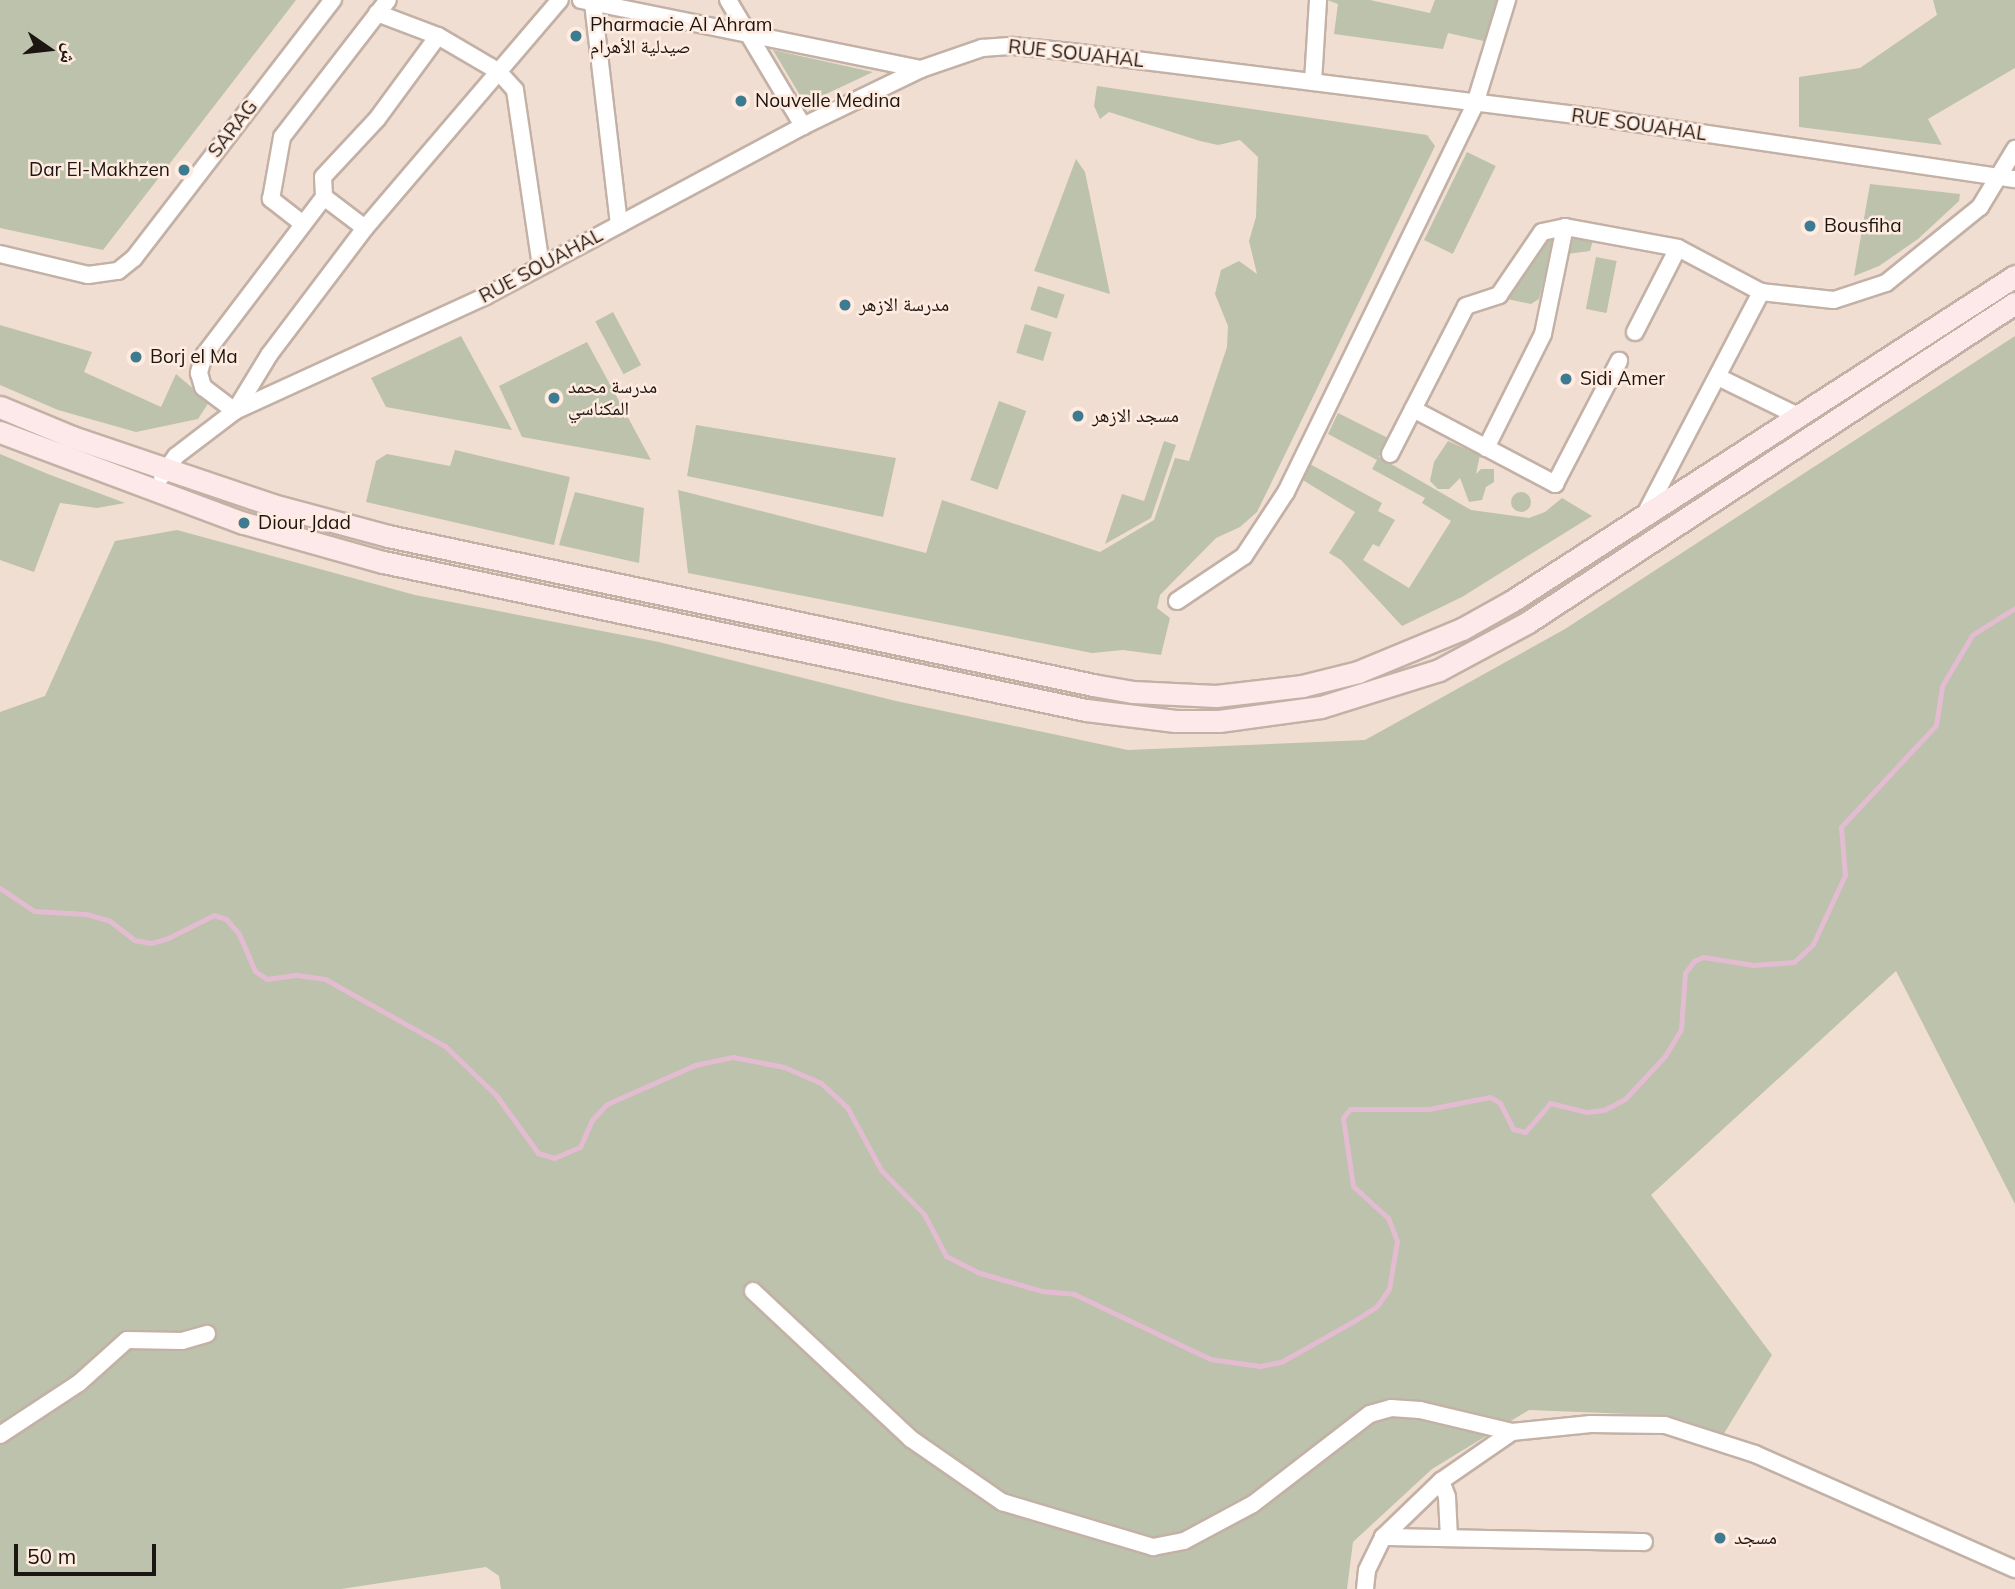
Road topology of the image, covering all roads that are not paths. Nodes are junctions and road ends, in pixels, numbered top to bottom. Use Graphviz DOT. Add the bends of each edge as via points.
graph roads {
  1 [pos="333,0"];
  2 [pos="560,0"];
  3 [pos="728,0"];
  4 [pos="1318,0"];
  5 [pos="1507,0"];
  6 [pos="587,1"];
  7 [pos="383,7"];
  8 [pos="748,33"];
  9 [pos="438,36"];
  10 [pos="920,69"];
  11 [pos="498,71"];
  12 [pos="1313,82"];
  13 [pos="1475,104"];
  14 [pos="803,126"];
  15 [pos="2015,149"];
  16 [pos="1996,176"];
  17 [pos="2015,179"];
  18 [pos="324,197"];
  19 [pos="303,224"];
  20 [pos="619,224"];
  21 [pos="1565,227"];
  22 [pos="365,228"];
  23 [pos="1678,248"];
  24 [pos="0,254"];
  25 [pos="541,266"];
  26 [pos="2015,276"];
  27 [pos="1761,292"];
  28 [pos="2015,303"];
  29 [pos="1634,332"];
  30 [pos="1619,361"];
  31 [pos="1718,377"];
  32 [pos="0,407"];
  33 [pos="1413,409"];
  34 [pos="235,411"];
  35 [pos="1798,416"];
  36 [pos="0,432"];
  37 [pos="1486,448"];
  38 [pos="1390,454"];
  39 [pos="165,469"];
  40 [pos="157,491"];
  41 [pos="1644,516"];
  42 [pos="1177,601"];
  43 [pos="753,1291"];
  44 [pos="207,1334"];
  45 [pos="1512,1432"];
  46 [pos="0,1435"];
  47 [pos="1441,1481"];
  48 [pos="1383,1536"];
  49 [pos="1449,1538"];
  50 [pos="1644,1542"];
  51 [pos="2015,1551"];
  52 [pos="1996,1558"];
  53 [pos="2015,1569"];
  54 [pos="1365,1589"];
  1 -- 24 [label="street, SARAG" via="134,258 118,271 88,275"];
  2 -- 11 [label="street"];
  3 -- 8 [label="street"];
  4 -- 12 [label="street"];
  5 -- 13 [label="street"];
  6 -- 8 [label="street"];
  6 -- 20 [label="street"];
  7 -- 9 [label="street"];
  7 -- 19 [label="street" via="282,137 271,199"];
  8 -- 10 [label="street"];
  8 -- 14 [label="street"];
  9 -- 11 [label="street"];
  9 -- 18 [label="street" via="377,118 323,177"];
  10 -- 12 [label="street, RUE SOUAHAL" via="982,48 1013,46"];
  10 -- 14 [label="street, RUE SOUAHAL"];
  11 -- 22 [label="street"];
  11 -- 25 [label="street" via="515,90"];
  12 -- 13 [label="street, RUE SOUAHAL"];
  13 -- 16 [label="street, RUE SOUAHAL"];
  13 -- 42 [label="street" via="1267,527 1223,574"];
  14 -- 20 [label="street, RUE SOUAHAL"];
  15 -- 16 [label="street"];
  16 -- 17 [label="street, RUE SOUAHAL"];
  16 -- 27 [label="street" via="1980,207 1886,282 1834,300"];
  18 -- 19 [label="street"];
  18 -- 22 [label="street"];
  19 -- 34 [label="street" via="204,355 203,387"];
  20 -- 25 [label="street, RUE SOUAHAL"];
  21 -- 23 [label="street"];
  21 -- 33 [label="street" via="1553,227 1534,238 1499,296 1466,306"];
  21 -- 37 [label="street" via="1543,334"];
  22 -- 34 [label="street" via="269,355"];
  23 -- 27 [label="street"];
  23 -- 29 [label="street"];
  25 -- 34 [label="street, RUE SOUAHAL" via="486,296"];
  26 -- 35 [label="main road"];
  27 -- 31 [label="street"];
  28 -- 40 [label="main road" via="1528,622 1439,670 1321,707 1229,720 1175,721 1086,710 519,594 345,551"];
  30 -- 37 [label="street" via="1555,484"];
  31 -- 35 [label="street"];
  31 -- 41 [label="street"];
  32 -- 39 [label="main road"];
  33 -- 37 [label="street"];
  33 -- 38 [label="street"];
  34 -- 39 [label="street, RUE SOUAHAL"];
  35 -- 41 [label="main road"];
  36 -- 40 [label="main road"];
  39 -- 40 [label="street"];
  39 -- 41 [label="main road" via="286,509 524,568 1093,685 1176,695 1302,686 1410,654 1513,601"];
  43 -- 45 [label="street" via="911,1439 1002,1502 1153,1547 1184,1541 1253,1504 1370,1414 1391,1408 1420,1410"];
  44 -- 46 [label="street" via="182,1341 127,1340 79,1383"];
  45 -- 47 [label="street"];
  45 -- 52 [label="street" via="1591,1424 1665,1425 1755,1454"];
  47 -- 48 [label="street"];
  47 -- 49 [label="street" via="1447,1497"];
  48 -- 49 [label="street"];
  48 -- 54 [label="street" via="1367,1570"];
  49 -- 50 [label="street"];
  51 -- 52 [label="street"];
  52 -- 53 [label="street"];
}
